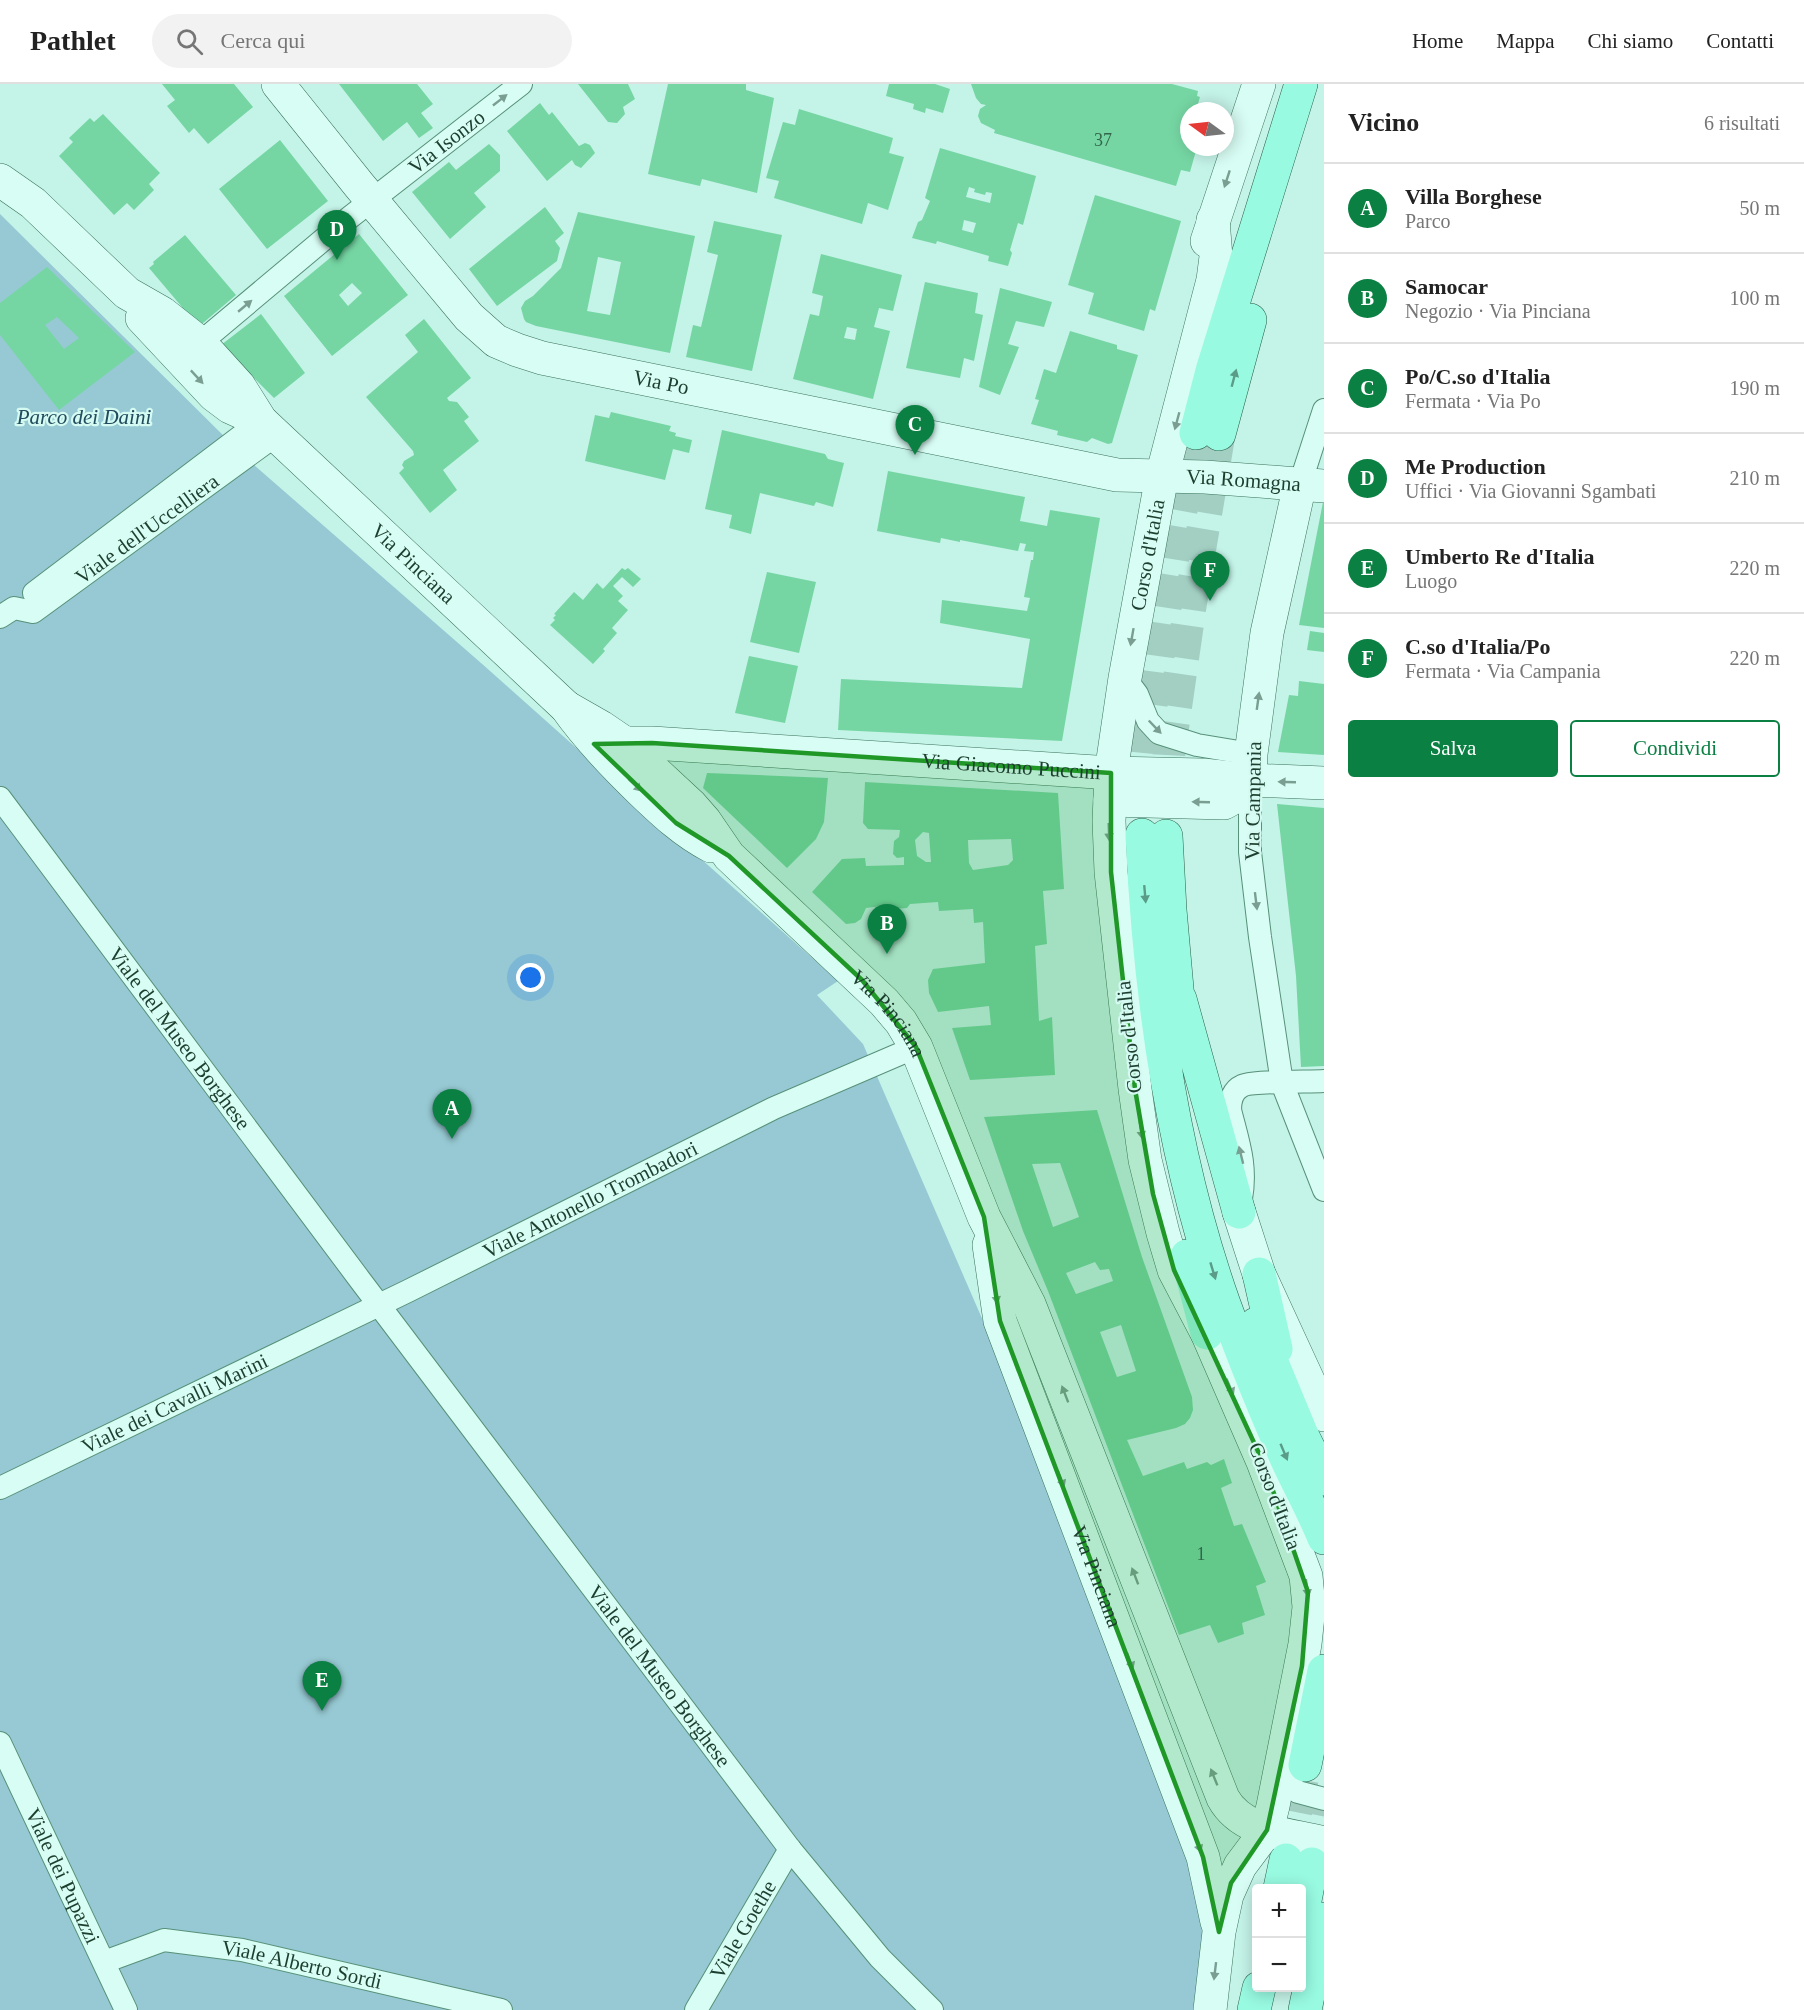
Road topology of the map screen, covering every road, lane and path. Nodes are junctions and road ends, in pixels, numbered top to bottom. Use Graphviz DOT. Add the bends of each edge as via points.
graph roads {
  1 [pos="278,84"];
  2 [pos="521,84"];
  3 [pos="1259,84"];
  4 [pos="1281,84"];
  5 [pos="1301,84"];
  6 [pos="1324,85"];
  7 [pos="0,180"];
  8 [pos="371,201"];
  9 [pos="1240,282"];
  10 [pos="135,306"];
  11 [pos="200,343"];
  12 [pos="1324,410"];
  13 [pos="269,428"];
  14 [pos="1150,476"];
  15 [pos="1312,485"];
  16 [pos="4,612"];
  17 [pos="1125,678"];
  18 [pos="608,743"];
  19 [pos="1250,767"];
  20 [pos="1324,783"];
  21 [pos="1110,786"];
  22 [pos="0,798"];
  23 [pos="1178,994"];
  24 [pos="916,1047"];
  25 [pos="1324,1081"];
  26 [pos="1282,1083"];
  27 [pos="1167,1088"];
  28 [pos="1324,1190"];
  29 [pos="1239,1212"];
  30 [pos="984,1217"];
  31 [pos="1259,1274"];
  32 [pos="379,1305"];
  33 [pos="1207,1333"];
  34 [pos="1288,1400"];
  35 [pos="1324,1415"];
  36 [pos="1324,1479"];
  37 [pos="0,1488"];
  38 [pos="1324,1538"];
  39 [pos="1324,1671"];
  40 [pos="0,1743"];
  41 [pos="1292,1771"];
  42 [pos="1324,1799"];
  43 [pos="1267,1830"];
  44 [pos="790,1849"];
  45 [pos="1301,1864"];
  46 [pos="1301,1884"];
  47 [pos="1324,1919"];
  48 [pos="1220,1932"];
  49 [pos="104,1962"];
  50 [pos="418,1991"];
  51 [pos="1258,1992"];
  52 [pos="1286,1992"];
  53 [pos="126,2010"];
  54 [pos="439,2010"];
  55 [pos="501,2010"];
  56 [pos="696,2010"];
  57 [pos="932,2010"];
  58 [pos="1210,2010"];
  59 [pos="1254,2010"];
  60 [pos="1283,2010"];
  61 [pos="1305,2010"];
  1 -- 8 [label="street, Via Po"];
  8 -- 2 [label="street, Via Isonzo, one-way"];
  3 -- 14 [label="street, Corso d'Italia, one-way" via="1213,220"];
  4 -- 9 [label="main road"];
  5 -- 9 [label="main road"];
  9 -- 6 [label="main road, one-way" via="1212,371 1208,434"];
  7 -- 10 [label="street, Via Pinciana" via="33,203"];
  11 -- 8 [label="street, Via Isonzo, one-way"];
  8 -- 14 [label="street, Via Po" via="469,317 496,341 517,350 1082,469"];
  10 -- 11 [label="street, Via Pinciana" via="162,313"];
  10 -- 13 [label="street, Via Pinciana, one-way" via="214,395"];
  11 -- 13 [label="street, Via Pinciana" via="239,386"];
  12 -- 15 [label="street, Via Campania"];
  13 -- 16 [label="street, Viale dell'Uccelliera"];
  13 -- 18 [label="street, Via Pinciana" via="566,707 601,727"];
  14 -- 15 [label="street, Via Romagna"];
  14 -- 17 [label="street, Corso d'Italia, one-way"];
  19 -- 15 [label="street, Via Campania, one-way" via="1267,633"];
  17 -- 19 [label="street, one-way" via="1137,694 1148,721 1159,733"];
  17 -- 21 [label="street, Corso d'Italia"];
  18 -- 21 [label="street, Via Giacomo Puccini"];
  18 -- 24 [label="street, Via Pinciana" via="698,813 729,856 884,1002"];
  20 -- 19 [label="street, Via Giacomo Puccini, one-way"];
  19 -- 21 [label="street, Via Giacomo Puccini, one-way"];
  19 -- 26 [label="street, Via Campania, one-way" via="1250,852"];
  21 -- 33 [label="street, Corso d'Italia, one-way" via="1111,872 1145,1160 1174,1270"];
  22 -- 32 [label="street, Viale del Museo Borghese"];
  23 -- 27 [label="main road, Corso d'Italia, one-way" via="1170,910 1154,836 1148,931"];
  23 -- 29 [label="main road"];
  23 -- 34 [label="main road, Corso d'Italia" via="1188,1083 1217,1208 1250,1310"];
  24 -- 30 [label="street, Via Pinciana"];
  24 -- 32 [label="street, Viale Antonello Trombadori" via="774,1108"];
  25 -- 26 [label="street"];
  26 -- 28 [label="street, Via Campania"];
  29 -- 26 [label="street, one-way" via="1245,1177 1231,1101 1234,1092 1244,1085"];
  27 -- 33 [label="main road" via="1168,1138 1179,1218"];
  27 -- 38 [label="main road, Corso d'Italia, one-way" via="1193,1204 1224,1302 1287,1460"];
  29 -- 31 [label="street"];
  43 -- 30 [label="street, Via Pinciana, one-way" via="1240,1819 1223,1798 1029,1304"];
  30 -- 48 [label="street, Via Pinciana, one-way" via="1000,1321 1203,1857"];
  31 -- 34 [label="main road"];
  31 -- 35 [label="street"];
  32 -- 37 [label="street, Viale dei Cavalli Marini"];
  32 -- 44 [label="street, Viale del Museo Borghese"];
  33 -- 41 [label="street, Corso d'Italia, one-way" via="1263,1462 1306,1576 1309,1608"];
  34 -- 36 [label="main road, Corso d'Italia"];
  39 -- 41 [label="main road"];
  40 -- 49 [label="street, Viale dei Pupazzi"];
  41 -- 42 [label="street" via="1298,1792"];
  41 -- 43 [label="street, Corso d'Italia"];
  43 -- 45 [label="street"];
  43 -- 48 [label="street, Corso d'Italia" via="1231,1883"];
  44 -- 56 [label="street, Viale Goethe"];
  44 -- 57 [label="street, Viale del Museo Borghese" via="880,1958"];
  45 -- 46 [label="main road"];
  47 -- 61 [label="main road"];
  48 -- 58 [label="street, Corso d'Italia, one-way"];
  49 -- 50 [label="street, Viale Alberto Sordi" via="164,1940 242,1950"];
  49 -- 53 [label="street, Viale dei Pupazzi"];
  50 -- 54 [label="street"];
  50 -- 55 [label="street, Viale Alberto Sordi"];
  51 -- 59 [label="main road"];
  52 -- 60 [label="main road"];
}
